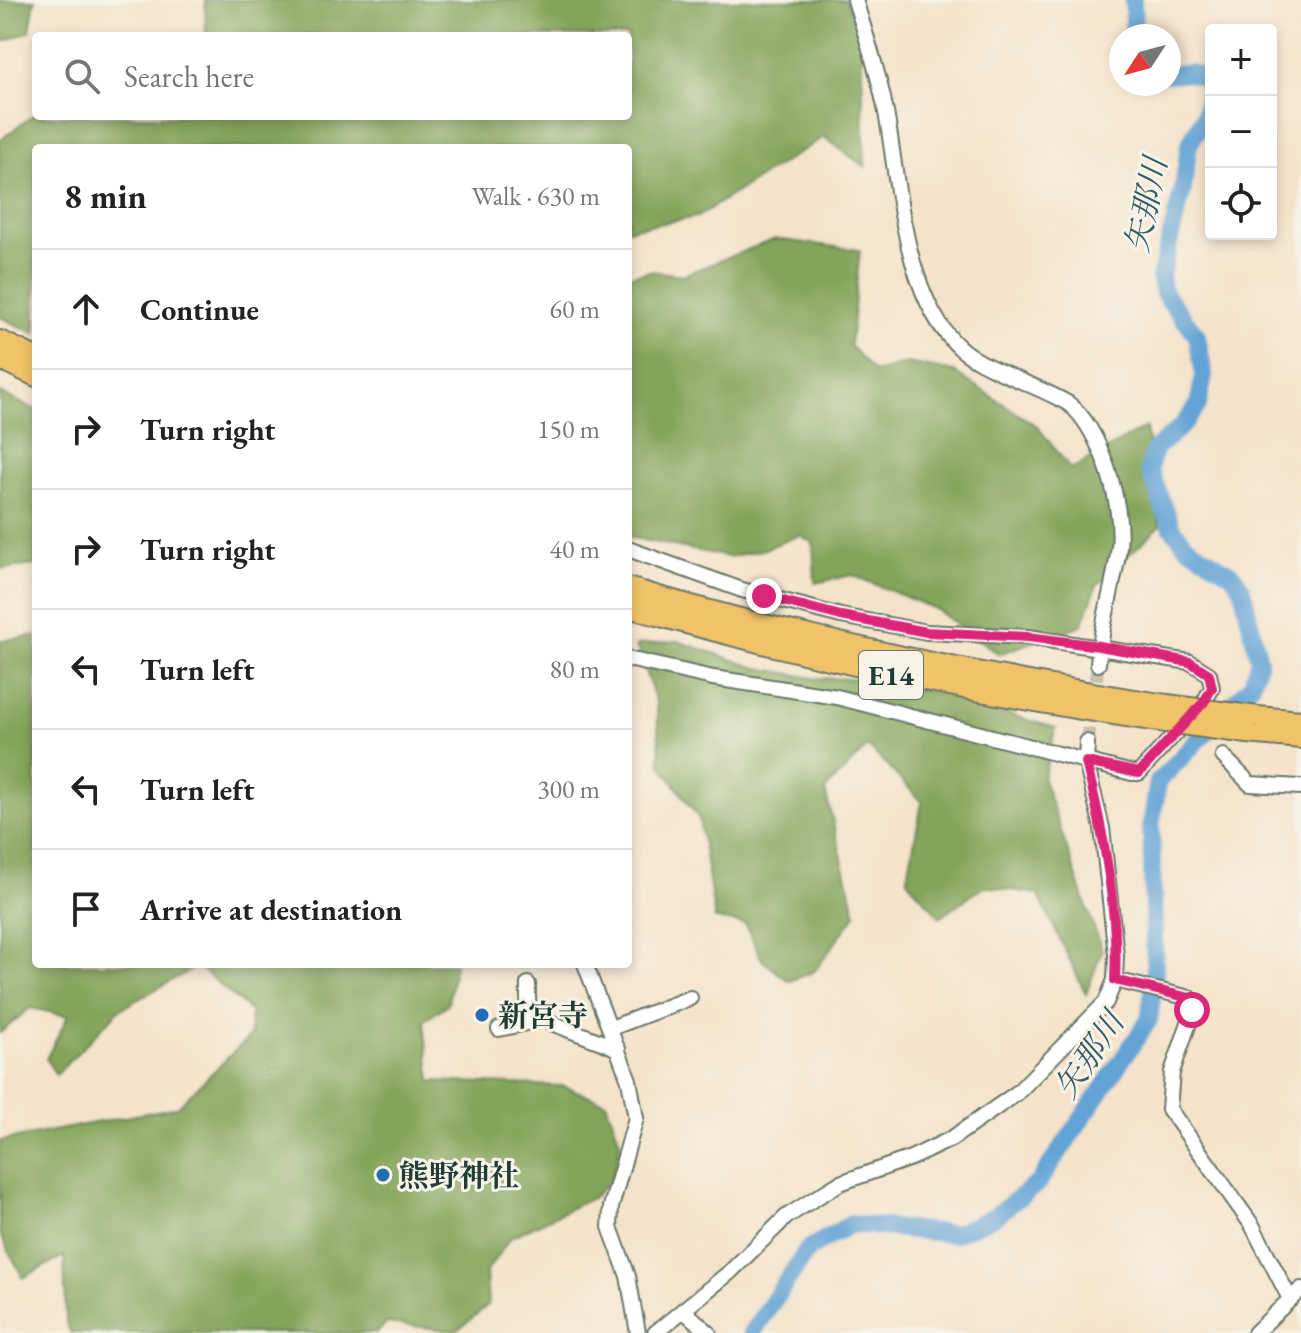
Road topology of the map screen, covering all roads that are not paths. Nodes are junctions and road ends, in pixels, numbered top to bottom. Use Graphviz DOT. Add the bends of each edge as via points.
graph roads {
  1 [pos="855,0"];
  2 [pos="0,341"];
  3 [pos="32,356"];
  4 [pos="0,359"];
  5 [pos="32,374"];
  6 [pos="632,550"];
  7 [pos="632,589"];
  8 [pos="632,608"];
  9 [pos="1099,646"];
  10 [pos="632,660"];
  11 [pos="1098,664"];
  12 [pos="1163,713"];
  13 [pos="1301,721"];
  14 [pos="1253,725"];
  15 [pos="1301,738"];
  16 [pos="1087,742"];
  17 [pos="1223,756"];
  18 [pos="1086,762"];
  19 [pos="1301,787"];
  20 [pos="587,968"];
  21 [pos="1121,982"];
  22 [pos="528,984"];
  23 [pos="690,998"];
  24 [pos="540,1020"];
  25 [pos="611,1028"];
  26 [pos="499,1029"];
  27 [pos="618,1049"];
  28 [pos="1296,1294"];
  29 [pos="683,1310"];
  30 [pos="638,1333"];
  31 [pos="655,1333"];
  32 [pos="709,1333"];
  33 [pos="1255,1333"];
  1 -- 9 [label="street" via="879,81 916,269 930,308 962,350 1069,404 1088,423 1097,442 1119,541"];
  2 -- 3 [label="highway"];
  4 -- 5 [label="highway"];
  6 -- 9 [label="street" via="742,590 855,619 927,632"];
  7 -- 12 [label="highway, E14" via="890,656"];
  8 -- 12 [label="highway, E14" via="886,674 1035,703"];
  9 -- 11 [label="street"];
  9 -- 18 [label="street" via="1190,662 1209,674 1212,688 1139,773"];
  10 -- 18 [label="street" via="837,697"];
  12 -- 14 [label="highway, E14, bridge"];
  13 -- 14 [label="highway, E14"];
  14 -- 15 [label="highway, E14"];
  16 -- 18 [label="street"];
  17 -- 19 [label="street" via="1250,784"];
  18 -- 21 [label="street" via="1102,828"];
  20 -- 25 [label="street"];
  21 -- 28 [label="street" via="1190,998 1192,1014 1172,1072 1169,1109"];
  21 -- 29 [label="street" via="1094,1017 1017,1093 951,1139 840,1183 786,1217"];
  22 -- 24 [label="street" via="530,1009"];
  23 -- 25 [label="street"];
  24 -- 26 [label="street"];
  24 -- 27 [label="street"];
  25 -- 27 [label="street"];
  27 -- 30 [label="street" via="636,1118 610,1227 628,1276"];
  28 -- 33 [label="street"];
  29 -- 31 [label="street"];
  29 -- 32 [label="street"];
}
